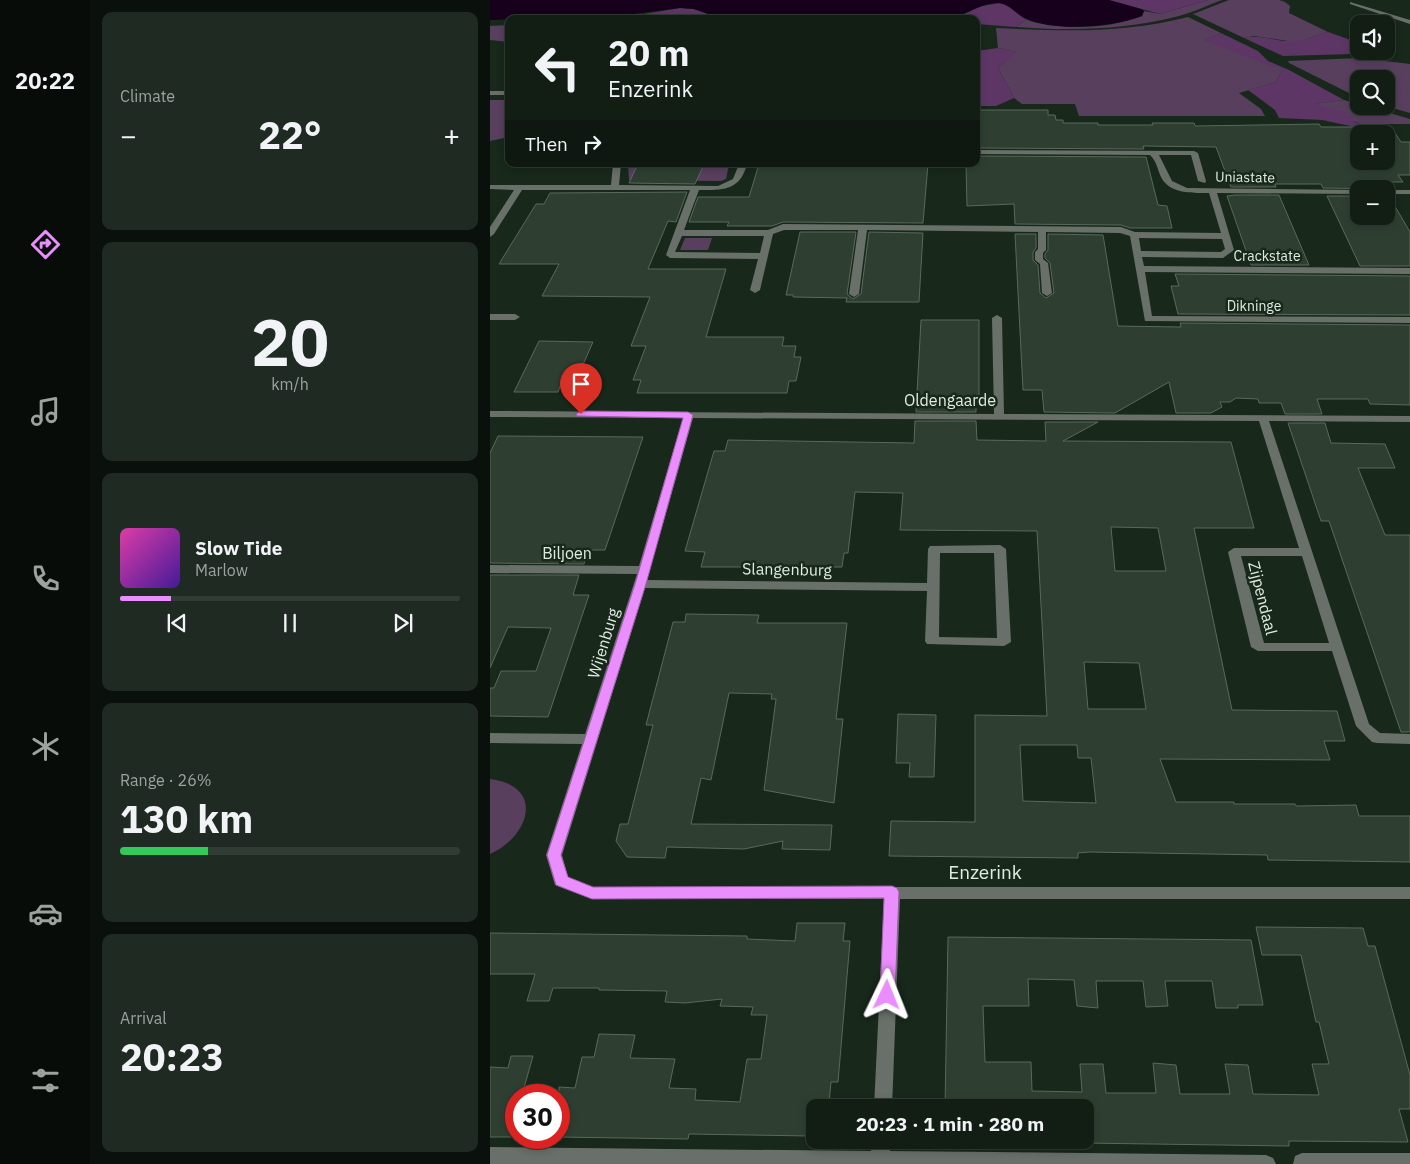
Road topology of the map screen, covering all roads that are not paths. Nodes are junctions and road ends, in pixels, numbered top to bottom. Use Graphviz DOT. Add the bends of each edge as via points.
graph roads {
  1 [pos="1352,3"];
  2 [pos="1410,22"];
  3 [pos="490,93"];
  4 [pos="505,93"];
  5 [pos="980,152"];
  6 [pos="1152,153"];
  7 [pos="617,167"];
  8 [pos="742,167"];
  9 [pos="1202,181"];
  10 [pos="490,187"];
  11 [pos="520,187"];
  12 [pos="615,188"];
  13 [pos="695,189"];
  14 [pos="1212,190"];
  15 [pos="1350,192"];
  16 [pos="1395,192"];
  17 [pos="1410,192"];
  18 [pos="863,228"];
  19 [pos="1042,229"];
  20 [pos="679,233"];
  21 [pos="769,233"];
  22 [pos="490,234"];
  23 [pos="1134,235"];
  24 [pos="1224,236"];
  25 [pos="1138,254"];
  26 [pos="764,256"];
  27 [pos="1140,269"];
  28 [pos="1410,271"];
  29 [pos="755,290"];
  30 [pos="1047,293"];
  31 [pos="854,294"];
  32 [pos="490,317"];
  33 [pos="515,317"];
  34 [pos="997,318"];
  35 [pos="1410,320"];
  36 [pos="490,414"];
  37 [pos="688,415"];
  38 [pos="999,416"];
  39 [pos="1263,418"];
  40 [pos="1410,419"];
  41 [pos="1306,552"];
  42 [pos="490,569"];
  43 [pos="642,577"];
  44 [pos="934,588"];
  45 [pos="1336,647"];
  46 [pos="490,738"];
  47 [pos="591,739"];
  48 [pos="1410,739"];
  49 [pos="561,881"];
  50 [pos="892,892"];
  51 [pos="1409,896"];
  52 [pos="882,1099"];
  53 [pos="881,1149"];
  54 [pos="490,1156"];
  55 [pos="698,1161"];
  56 [pos="880,1162"];
  57 [pos="949,1162"];
  58 [pos="1410,1162"];
  59 [pos="1266,1164"];
  60 [pos="1303,1164"];
  1 -- 2 [label="street"];
  3 -- 4 [label="street"];
  5 -- 6 [label="street, Uniastate"];
  6 -- 9 [label="street, Uniastate" via="1194,153"];
  6 -- 14 [label="street, Uniastate" via="1158,158 1166,181 1172,186 1186,190"];
  7 -- 12 [label="street"];
  8 -- 13 [label="street" via="738,180 731,186"];
  10 -- 11 [label="street"];
  11 -- 12 [label="street"];
  11 -- 22 [label="street"];
  12 -- 13 [label="street"];
  13 -- 20 [label="street"];
  14 -- 15 [label="street, Uniastate"];
  14 -- 24 [label="street, Crackstate"];
  16 -- 17 [label="street"];
  18 -- 19 [label="street, Crackstate"];
  18 -- 21 [label="street, Crackstate" via="782,227"];
  18 -- 31 [label="street"];
  19 -- 23 [label="street, Crackstate" via="1120,230"];
  19 -- 30 [label="street" via="1039,260 1044,263"];
  20 -- 21 [label="street, Crackstate"];
  20 -- 26 [label="street" via="670,255"];
  21 -- 26 [label="street"];
  23 -- 24 [label="street, Crackstate"];
  23 -- 25 [label="street"];
  24 -- 25 [label="street, Crackstate" via="1230,250 1223,255"];
  25 -- 27 [label="street"];
  26 -- 29 [label="street"];
  27 -- 28 [label="street, Crackstate"];
  27 -- 35 [label="street, Dikninge" via="1148,319"];
  32 -- 33 [label="street"];
  34 -- 38 [label="street"];
  36 -- 37 [label="street, Oldengaarde"];
  37 -- 38 [label="street, Oldengaarde"];
  37 -- 43 [label="street, Wijenburg"];
  38 -- 39 [label="street, Oldengaarde"];
  39 -- 40 [label="street, Oldengaarde"];
  39 -- 41 [label="street"];
  41 -- 45 [label="street"];
  41 -- 45 [label="street, Zijpendaal" via="1234,552 1258,647"];
  42 -- 43 [label="street, Biljoen"];
  43 -- 44 [label="street, Slangenburg"];
  43 -- 47 [label="street, Wijenburg"];
  44 -- 44 [label="street" via="932,642 1004,642 1000,549 934,549"];
  45 -- 48 [label="street" via="1363,726 1377,738"];
  46 -- 47 [label="street"];
  47 -- 49 [label="street, Wijenburg" via="554,855"];
  49 -- 50 [label="street, Enzerink" via="592,893"];
  50 -- 51 [label="street, Enzerink"];
  50 -- 52 [label="street"];
  53 -- 56 [label="street"];
  54 -- 55 [label="street"];
  55 -- 56 [label="street"];
  56 -- 57 [label="street"];
  57 -- 59 [label="street"];
  58 -- 60 [label="street"];
}
